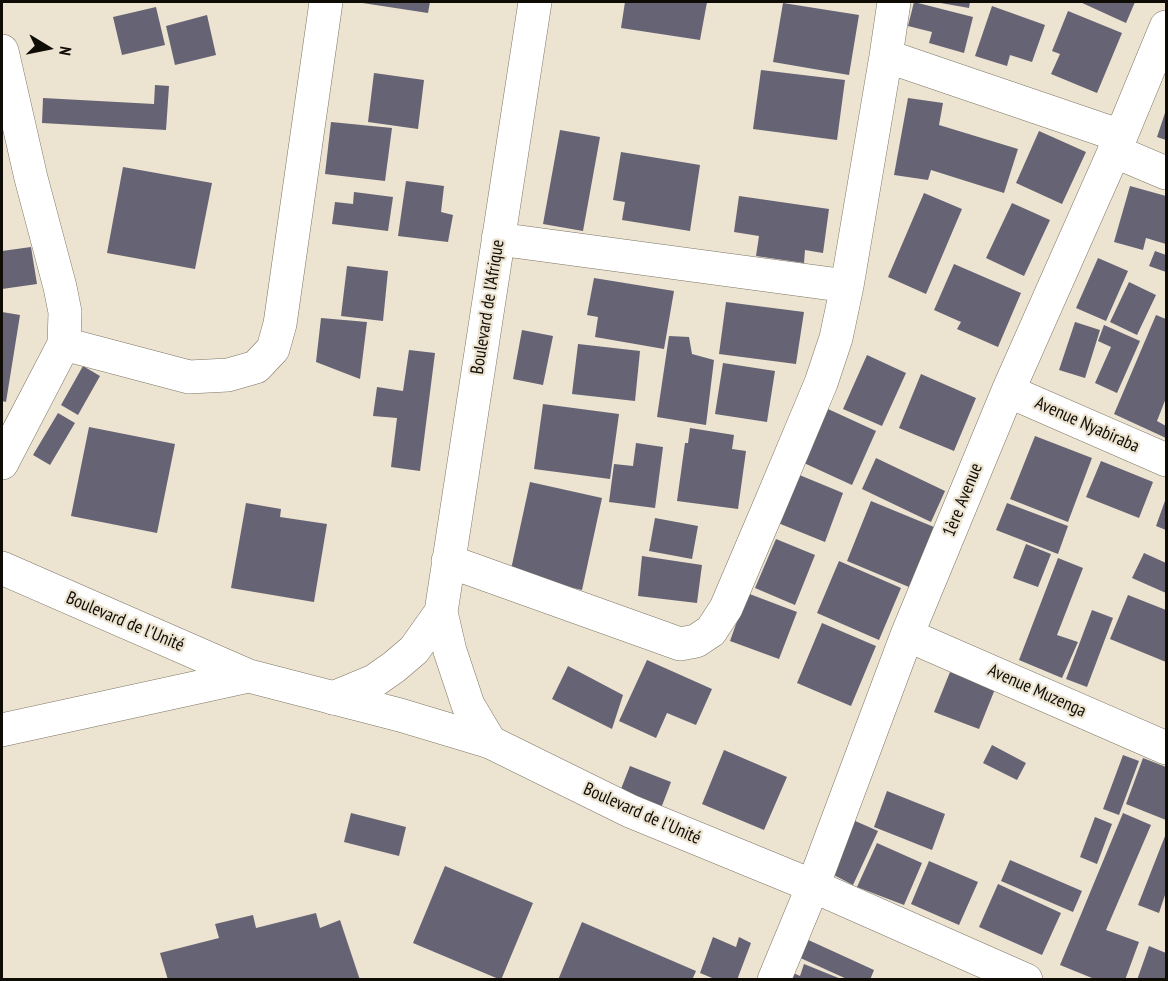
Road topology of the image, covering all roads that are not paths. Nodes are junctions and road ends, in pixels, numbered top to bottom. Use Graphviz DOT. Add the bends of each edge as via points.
graph roads {
  1 [pos="326,2"];
  2 [pos="535,2"];
  3 [pos="894,2"];
  4 [pos="1167,27"];
  5 [pos="2,51"];
  6 [pos="886,56"];
  7 [pos="1118,143"];
  8 [pos="1167,173"];
  9 [pos="498,239"];
  10 [pos="847,286"];
  11 [pos="64,344"];
  12 [pos="1008,391"];
  13 [pos="1167,460"];
  14 [pos="2,463"];
  15 [pos="448,561"];
  16 [pos="2,568"];
  17 [pos="441,612"];
  18 [pos="908,635"];
  19 [pos="249,676"];
  20 [pos="333,698"];
  21 [pos="2,730"];
  22 [pos="490,742"];
  23 [pos="1167,748"];
  24 [pos="813,885"];
  25 [pos="774,980"];
  26 [pos="1026,980"];
  1 -- 11 [label="street" via="280,324 273,349 256,367 228,375 189,377"];
  2 -- 9 [label="street, Boulevard de l'Afrique"];
  3 -- 6 [label="street"];
  4 -- 7 [label="street, 1ère Avenue"];
  5 -- 11 [label="street" via="60,287 65,312"];
  6 -- 7 [label="street"];
  6 -- 10 [label="street"];
  7 -- 8 [label="street"];
  7 -- 12 [label="street, 1ère Avenue"];
  9 -- 10 [label="street"];
  9 -- 15 [label="street, Boulevard de l'Afrique"];
  10 -- 15 [label="street" via="821,383 726,608 711,631 696,641 680,644"];
  11 -- 14 [label="street"];
  12 -- 13 [label="street, Avenue Nyabiraba"];
  12 -- 18 [label="street, 1ère Avenue"];
  15 -- 17 [label="street, Boulevard de l'Afrique"];
  16 -- 19 [label="street, Boulevard de l'Unité"];
  17 -- 20 [label="street, Boulevard de l'Afrique" via="414,650 394,667 374,681"];
  17 -- 22 [label="street, Boulevard de l'Afrique" via="468,705"];
  18 -- 23 [label="street, Avenue Muzenga"];
  18 -- 24 [label="street, 1ère Avenue"];
  19 -- 20 [label="street, Boulevard de l'Unité"];
  19 -- 21 [label="street, Boulevard de l'Unité"];
  20 -- 22 [label="street, Boulevard de l'Unité"];
  22 -- 24 [label="street, Boulevard de l'Unité" via="630,811"];
  24 -- 25 [label="street, 1ère Avenue"];
  24 -- 26 [label="street, Boulevard de l'Unité"];
}
